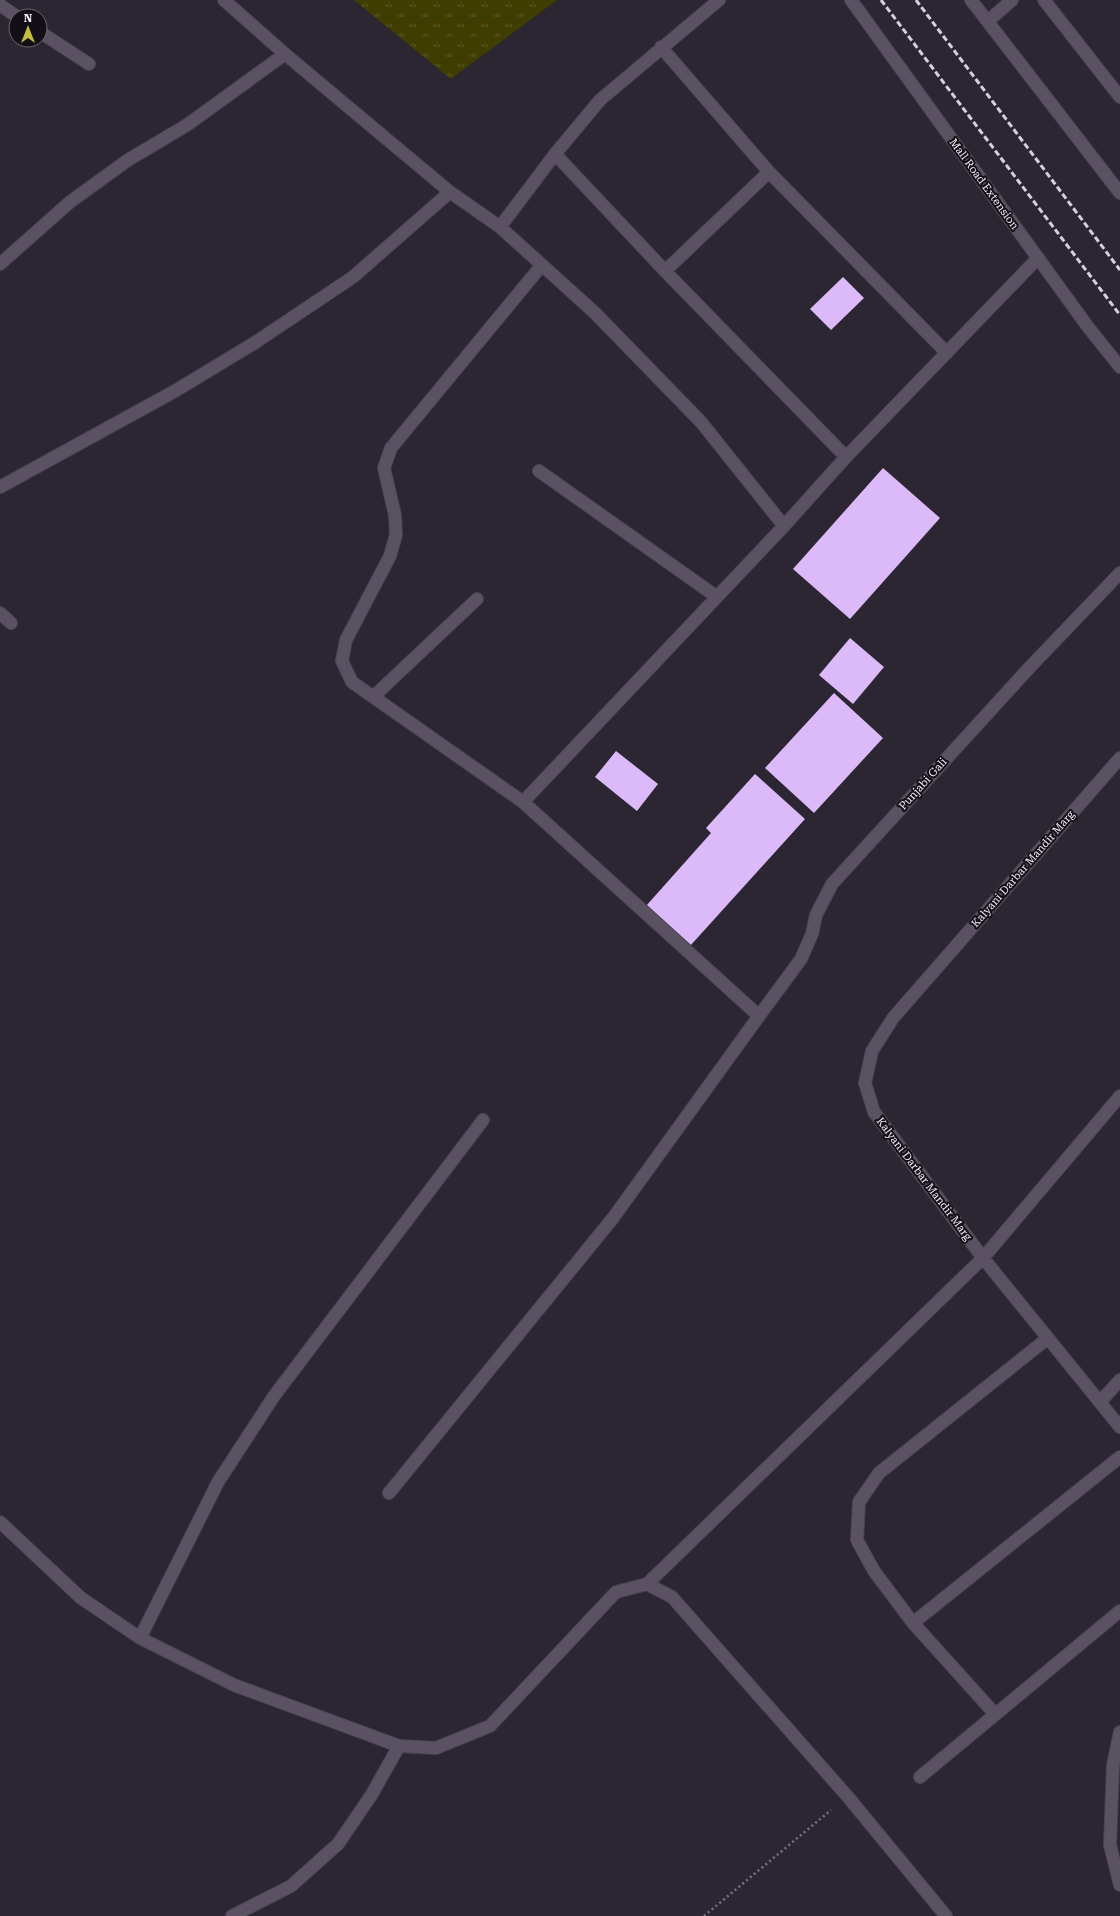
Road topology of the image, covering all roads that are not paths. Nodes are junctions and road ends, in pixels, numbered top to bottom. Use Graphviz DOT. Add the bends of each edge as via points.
graph roads {
  1 [pos="224,0"];
  2 [pos="719,0"];
  3 [pos="851,0"];
  4 [pos="971,0"];
  5 [pos="1012,0"];
  6 [pos="1044,0"];
  7 [pos="988,21"];
  8 [pos="48,37"];
  9 [pos="661,47"];
  10 [pos="285,54"];
  11 [pos="89,64"];
  12 [pos="1120,97"];
  13 [pos="555,154"];
  14 [pos="769,172"];
  15 [pos="450,192"];
  16 [pos="1120,193"];
  17 [pos="500,227"];
  18 [pos="1038,258"];
  19 [pos="0,264"];
  20 [pos="542,265"];
  21 [pos="665,271"];
  22 [pos="947,353"];
  23 [pos="1120,367"];
  24 [pos="846,457"];
  25 [pos="539,471"];
  26 [pos="0,487"];
  27 [pos="784,526"];
  28 [pos="1120,573"];
  29 [pos="717,597"];
  30 [pos="477,599"];
  31 [pos="0,613"];
  32 [pos="11,623"];
  33 [pos="373,697"];
  34 [pos="1120,758"];
  35 [pos="523,802"];
  36 [pos="759,1016"];
  37 [pos="1120,1096"];
  38 [pos="482,1120"];
  39 [pos="983,1258"];
  40 [pos="1048,1338"];
  41 [pos="1120,1380"];
  42 [pos="1100,1402"];
  43 [pos="1120,1427"];
  44 [pos="1120,1457"];
  45 [pos="390,1493"];
  46 [pos="0,1522"];
  47 [pos="647,1584"];
  48 [pos="1120,1611"];
  49 [pos="913,1623"];
  50 [pos="140,1638"];
  51 [pos="995,1714"];
  52 [pos="1120,1732"];
  53 [pos="399,1746"];
  54 [pos="920,1777"];
  55 [pos="1120,1885"];
  56 [pos="232,1916"];
  57 [pos="946,1916"];
  1 -- 10 [label="street"];
  2 -- 9 [label="street"];
  3 -- 18 [label="street, Mall Road Extension"];
  4 -- 7 [label="street"];
  5 -- 7 [label="street"];
  6 -- 12 [label="street"];
  7 -- 16 [label="street"];
  8 -- 11 [label="street"];
  9 -- 13 [label="street" via="600,100"];
  9 -- 14 [label="street"];
  10 -- 15 [label="street"];
  10 -- 19 [label="street" via="187,125 128,160 70,202"];
  13 -- 17 [label="street"];
  13 -- 21 [label="street"];
  14 -- 21 [label="street"];
  14 -- 22 [label="street"];
  15 -- 17 [label="street"];
  15 -- 26 [label="street" via="353,277 256,342 175,391"];
  17 -- 20 [label="street"];
  18 -- 22 [label="street"];
  18 -- 23 [label="street, Mall Road Extension"];
  20 -- 27 [label="street" via="595,313 701,422"];
  20 -- 33 [label="street" via="391,448 384,468 395,515 396,535 390,556 346,640 342,660 352,682"];
  21 -- 24 [label="street"];
  22 -- 24 [label="street"];
  24 -- 27 [label="street"];
  25 -- 29 [label="street"];
  27 -- 29 [label="street"];
  28 -- 36 [label="street, Punjabi Gali" via="1030,667 832,884 816,916 812,934 801,959"];
  29 -- 35 [label="street"];
  30 -- 33 [label="street"];
  31 -- 32 [label="street"];
  33 -- 35 [label="street"];
  34 -- 39 [label="street, Kalyani Darbar Mandir Marg" via="893,1018 872,1051 865,1083 874,1112"];
  35 -- 36 [label="street"];
  36 -- 45 [label="street, Punjabi Gali" via="613,1218"];
  37 -- 39 [label="street"];
  38 -- 50 [label="street" via="274,1396 218,1482"];
  39 -- 40 [label="street, Kalyani Darbar Mandir Marg"];
  39 -- 47 [label="street"];
  40 -- 42 [label="street, Kalyani Darbar Mandir Marg"];
  40 -- 49 [label="street" via="879,1473 859,1502 857,1540 874,1571"];
  41 -- 42 [label="street"];
  42 -- 43 [label="street, Kalyani Darbar Mandir Marg"];
  44 -- 49 [label="street"];
  46 -- 50 [label="street" via="81,1598"];
  47 -- 53 [label="street" via="616,1592 490,1726 436,1748"];
  47 -- 57 [label="street" via="672,1597 848,1796"];
  48 -- 51 [label="street"];
  49 -- 51 [label="street"];
  50 -- 53 [label="street" via="234,1685"];
  51 -- 54 [label="street"];
  52 -- 55 [label="street" via="1113,1765 1110,1846"];
  53 -- 56 [label="street" via="372,1794 338,1844 292,1886"];
}
